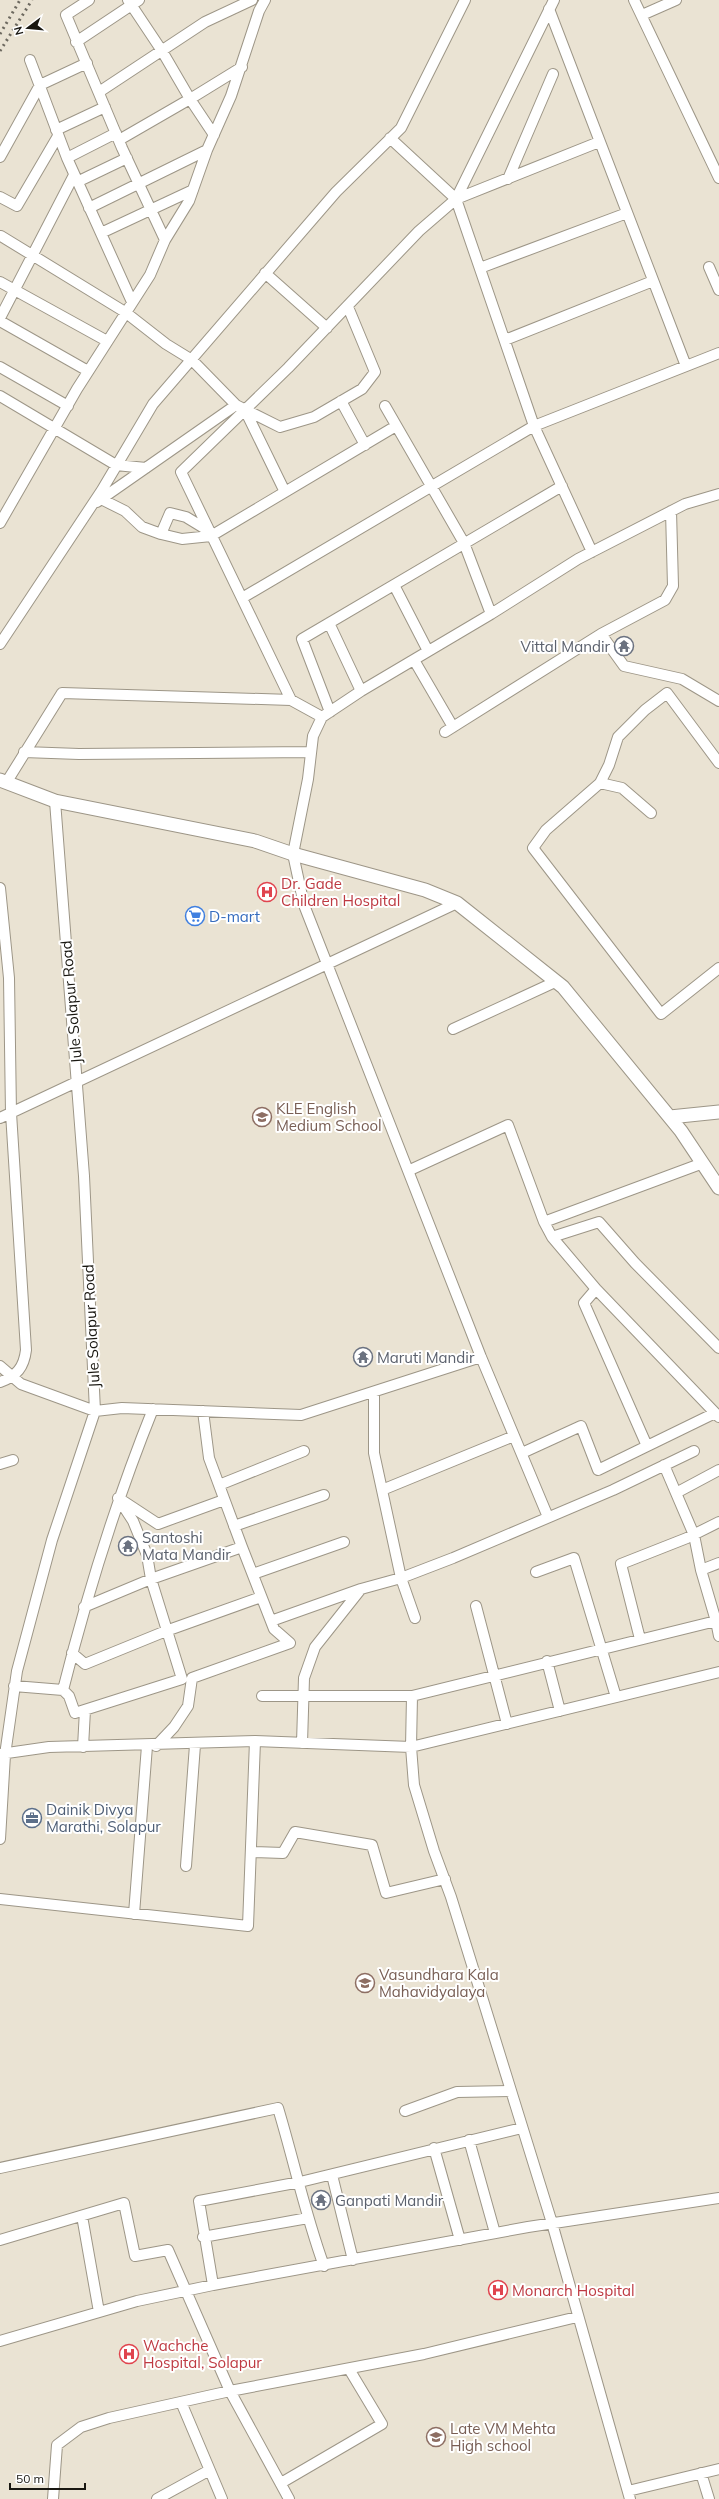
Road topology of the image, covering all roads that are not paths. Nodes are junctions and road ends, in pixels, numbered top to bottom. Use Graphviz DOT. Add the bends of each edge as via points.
graph roads {
  1 [pos="89,0"];
  2 [pos="252,0"];
  3 [pos="265,0"];
  4 [pos="465,0"];
  5 [pos="634,0"];
  6 [pos="676,0"];
  7 [pos="133,2"];
  8 [pos="551,5"];
  9 [pos="642,15"];
  10 [pos="76,42"];
  11 [pos="162,51"];
  12 [pos="30,60"];
  13 [pos="87,63"];
  14 [pos="242,68"];
  15 [pos="554,74"];
  16 [pos="40,85"];
  17 [pos="98,92"];
  18 [pos="190,99"];
  19 [pos="105,107"];
  20 [pos="57,133"];
  21 [pos="214,135"];
  22 [pos="117,136"];
  23 [pos="390,138"];
  24 [pos="599,142"];
  25 [pos="207,150"];
  26 [pos="0,157"];
  27 [pos="67,158"];
  28 [pos="127,158"];
  29 [pos="719,178"];
  30 [pos="76,179"];
  31 [pos="508,179"];
  32 [pos="139,184"];
  33 [pos="193,190"];
  34 [pos="0,197"];
  35 [pos="456,198"];
  36 [pos="90,208"];
  37 [pos="151,210"];
  38 [pos="627,213"];
  39 [pos="102,233"];
  40 [pos="1,236"];
  41 [pos="165,240"];
  42 [pos="32,257"];
  43 [pos="710,267"];
  44 [pos="480,268"];
  45 [pos="265,273"];
  46 [pos="653,281"];
  47 [pos="0,282"];
  48 [pos="14,290"];
  49 [pos="719,290"];
  50 [pos="132,302"];
  51 [pos="348,307"];
  52 [pos="125,312"];
  53 [pos="0,319"];
  54 [pos="327,328"];
  55 [pos="505,340"];
  56 [pos="107,341"];
  57 [pos="719,353"];
  58 [pos="192,360"];
  59 [pos="686,366"];
  60 [pos="0,367"];
  61 [pos="88,371"];
  62 [pos="0,396"];
  63 [pos="341,401"];
  64 [pos="236,405"];
  65 [pos="68,406"];
  66 [pos="384,406"];
  67 [pos="245,410"];
  68 [pos="396,426"];
  69 [pos="534,426"];
  70 [pos="54,429"];
  71 [pos="365,445"];
  72 [pos="116,465"];
  73 [pos="146,468"];
  74 [pos="432,486"];
  75 [pos="562,486"];
  76 [pos="285,492"];
  77 [pos="719,494"];
  78 [pos="101,499"];
  79 [pos="92,505"];
  80 [pos="671,511"];
  81 [pos="0,523"];
  82 [pos="162,534"];
  83 [pos="211,534"];
  84 [pos="464,543"];
  85 [pos="592,552"];
  86 [pos="394,585"];
  87 [pos="242,598"];
  88 [pos="491,614"];
  89 [pos="329,623"];
  90 [pos="601,634"];
  91 [pos="0,644"];
  92 [pos="428,651"];
  93 [pos="414,660"];
  94 [pos="361,691"];
  95 [pos="292,700"];
  96 [pos="719,701"];
  97 [pos="326,715"];
  98 [pos="24,752"];
  99 [pos="311,752"];
  100 [pos="719,763"];
  101 [pos="3,782"];
  102 [pos="600,783"];
  103 [pos="55,801"];
  104 [pos="650,813"];
  105 [pos="293,854"];
  106 [pos="0,888"];
  107 [pos="457,903"];
  108 [pos="1,919"];
  109 [pos="329,965"];
  110 [pos="719,968"];
  111 [pos="555,982"];
  112 [pos="453,1029"];
  113 [pos="78,1080"];
  114 [pos="719,1112"];
  115 [pos="11,1113"];
  116 [pos="670,1117"];
  117 [pos="0,1118"];
  118 [pos="702,1163"];
  119 [pos="410,1170"];
  120 [pos="719,1188"];
  121 [pos="544,1222"];
  122 [pos="552,1237"];
  123 [pos="596,1289"];
  124 [pos="719,1348"];
  125 [pos="481,1357"];
  126 [pos="0,1366"];
  127 [pos="13,1377"];
  128 [pos="0,1382"];
  129 [pos="374,1392"];
  130 [pos="153,1409"];
  131 [pos="96,1411"];
  132 [pos="203,1411"];
  133 [pos="717,1415"];
  134 [pos="514,1436"];
  135 [pos="647,1446"];
  136 [pos="304,1451"];
  137 [pos="694,1451"];
  138 [pos="522,1453"];
  139 [pos="13,1460"];
  140 [pos="0,1464"];
  141 [pos="664,1465"];
  142 [pos="719,1470"];
  143 [pos="219,1485"];
  144 [pos="382,1490"];
  145 [pos="676,1493"];
  146 [pos="324,1495"];
  147 [pos="118,1498"];
  148 [pos="224,1500"];
  149 [pos="548,1517"];
  150 [pos="719,1522"];
  151 [pos="234,1526"];
  152 [pos="694,1534"];
  153 [pos="344,1542"];
  154 [pos="242,1547"];
  155 [pos="719,1563"];
  156 [pos="700,1570"];
  157 [pos="536,1572"];
  158 [pos="253,1574"];
  159 [pos="401,1578"];
  160 [pos="151,1579"];
  161 [pos="361,1589"];
  162 [pos="261,1597"];
  163 [pos="476,1606"];
  164 [pos="84,1607"];
  165 [pos="415,1618"];
  166 [pos="718,1619"];
  167 [pos="271,1621"];
  168 [pos="166,1631"];
  169 [pos="719,1636"];
  170 [pos="640,1639"];
  171 [pos="601,1648"];
  172 [pos="72,1654"];
  173 [pos="547,1661"];
  174 [pos="719,1672"];
  175 [pos="494,1675"];
  176 [pos="14,1686"];
  177 [pos="62,1690"];
  178 [pos="262,1696"];
  179 [pos="304,1696"];
  180 [pos="412,1696"];
  181 [pos="616,1697"];
  182 [pos="85,1710"];
  183 [pos="560,1711"];
  184 [pos="507,1724"];
  185 [pos="255,1741"];
  186 [pos="302,1743"];
  187 [pos="195,1744"];
  188 [pos="151,1746"];
  189 [pos="84,1747"];
  190 [pos="410,1747"];
  191 [pos="3,1754"];
  192 [pos="0,1839"];
  193 [pos="251,1852"];
  194 [pos="186,1866"];
  195 [pos="445,1879"];
  196 [pos="0,1899"];
  197 [pos="134,1914"];
  198 [pos="511,2091"];
  199 [pos="405,2111"];
  200 [pos="522,2128"];
  201 [pos="469,2140"];
  202 [pos="434,2148"];
  203 [pos="0,2168"];
  204 [pos="332,2175"];
  205 [pos="300,2182"];
  206 [pos="719,2198"];
  207 [pos="82,2216"];
  208 [pos="308,2218"];
  209 [pos="552,2223"];
  210 [pos="495,2233"];
  211 [pos="203,2237"];
  212 [pos="0,2240"];
  213 [pos="460,2240"];
  214 [pos="353,2260"];
  215 [pos="324,2266"];
  216 [pos="213,2285"];
  217 [pos="185,2292"];
  218 [pos="99,2312"];
  219 [pos="577,2317"];
  220 [pos="0,2341"];
  221 [pos="349,2369"];
  222 [pos="230,2391"];
  223 [pos="181,2402"];
  224 [pos="719,2469"];
  225 [pos="208,2471"];
  226 [pos="701,2473"];
  227 [pos="281,2483"];
  228 [pos="629,2495"];
  229 [pos="53,2499"];
  230 [pos="157,2499"];
  231 [pos="222,2499"];
  232 [pos="289,2499"];
  233 [pos="709,2499"];
  1 -- 10 [label="street" via="66,15"];
  2 -- 11 [label="street" via="205,22"];
  3 -- 14 [label="street" via="259,11"];
  4 -- 23 [label="street" via="401,128"];
  5 -- 9 [label="street"];
  6 -- 9 [label="street"];
  7 -- 10 [label="street"];
  7 -- 11 [label="street"];
  8 -- 24 [label="street"];
  8 -- 35 [label="street"];
  9 -- 29 [label="street"];
  10 -- 13 [label="street"];
  11 -- 17 [label="street"];
  11 -- 18 [label="street"];
  12 -- 16 [label="street"];
  13 -- 16 [label="street"];
  13 -- 17 [label="street"];
  14 -- 18 [label="street"];
  14 -- 21 [label="street"];
  15 -- 31 [label="street"];
  16 -- 20 [label="street"];
  16 -- 26 [label="street"];
  17 -- 19 [label="street"];
  18 -- 21 [label="street"];
  18 -- 22 [label="street"];
  19 -- 20 [label="street"];
  19 -- 22 [label="street"];
  20 -- 27 [label="street"];
  20 -- 34 [label="street" via="17,206"];
  21 -- 25 [label="street"];
  22 -- 27 [label="street"];
  22 -- 28 [label="street"];
  23 -- 35 [label="street"];
  23 -- 45 [label="street" via="336,192"];
  24 -- 31 [label="street"];
  24 -- 38 [label="street"];
  25 -- 32 [label="street"];
  25 -- 33 [label="street"];
  27 -- 30 [label="street"];
  28 -- 30 [label="street"];
  28 -- 32 [label="street"];
  30 -- 36 [label="street"];
  30 -- 42 [label="street"];
  31 -- 35 [label="street"];
  32 -- 36 [label="street"];
  32 -- 37 [label="street"];
  33 -- 37 [label="street"];
  33 -- 41 [label="street"];
  35 -- 44 [label="street"];
  35 -- 51 [label="street" via="419,232"];
  36 -- 39 [label="street"];
  37 -- 39 [label="street"];
  37 -- 41 [label="street"];
  38 -- 44 [label="street"];
  38 -- 46 [label="street"];
  39 -- 50 [label="street"];
  40 -- 42 [label="street"];
  41 -- 50 [label="street" via="150,275"];
  42 -- 48 [label="street"];
  42 -- 52 [label="street"];
  43 -- 49 [label="street"];
  44 -- 55 [label="street"];
  45 -- 54 [label="street"];
  45 -- 58 [label="street"];
  46 -- 55 [label="street"];
  46 -- 59 [label="street"];
  47 -- 48 [label="street"];
  48 -- 53 [label="street"];
  48 -- 56 [label="street"];
  50 -- 52 [label="street"];
  51 -- 54 [label="street"];
  51 -- 63 [label="street" via="375,372 362,389"];
  52 -- 56 [label="street"];
  52 -- 58 [label="street" via="166,344"];
  53 -- 61 [label="street"];
  54 -- 67 [label="street"];
  55 -- 69 [label="street"];
  56 -- 61 [label="street"];
  57 -- 59 [label="street"];
  58 -- 64 [label="street"];
  58 -- 72 [label="street" via="153,404"];
  59 -- 69 [label="street"];
  60 -- 65 [label="street"];
  61 -- 65 [label="street"];
  62 -- 70 [label="street"];
  63 -- 67 [label="street" via="314,417 280,427"];
  63 -- 71 [label="street"];
  64 -- 67 [label="street"];
  64 -- 73 [label="street"];
  65 -- 70 [label="street"];
  66 -- 68 [label="street"];
  67 -- 76 [label="street"];
  67 -- 83 [label="street" via="181,472"];
  68 -- 71 [label="street"];
  68 -- 74 [label="street"];
  69 -- 74 [label="street"];
  69 -- 75 [label="street"];
  70 -- 72 [label="street"];
  70 -- 81 [label="street"];
  71 -- 76 [label="street"];
  72 -- 73 [label="street"];
  72 -- 79 [label="street"];
  73 -- 78 [label="street"];
  74 -- 84 [label="street"];
  74 -- 87 [label="street"];
  75 -- 84 [label="street"];
  75 -- 85 [label="street"];
  76 -- 83 [label="street"];
  77 -- 80 [label="street" via="684,504"];
  78 -- 79 [label="street"];
  78 -- 82 [label="street" via="125,511 142,527"];
  79 -- 91 [label="street"];
  80 -- 85 [label="street"];
  80 -- 90 [label="street" via="673,586 665,600"];
  82 -- 83 [label="street" via="182,539"];
  82 -- 83 [label="street" via="170,513 186,517"];
  83 -- 87 [label="street"];
  84 -- 86 [label="street"];
  84 -- 88 [label="street"];
  85 -- 88 [label="street"];
  86 -- 89 [label="street"];
  86 -- 92 [label="street"];
  87 -- 95 [label="street"];
  88 -- 92 [label="street"];
  89 -- 94 [label="street"];
  89 -- 97 [label="street" via="302,639"];
  90 -- 93 [label="street" via="449,729"];
  90 -- 96 [label="street" via="624,666 682,679"];
  92 -- 93 [label="street"];
  93 -- 94 [label="street"];
  94 -- 97 [label="street"];
  95 -- 97 [label="street"];
  95 -- 98 [label="street" via="62,693"];
  97 -- 99 [label="street" via="313,736"];
  98 -- 99 [label="street"];
  98 -- 101 [label="street"];
  99 -- 105 [label="street"];
  100 -- 102 [label="street" via="667,693 645,710 618,737"];
  101 -- 103 [label="street"];
  102 -- 104 [label="street" via="622,788"];
  102 -- 110 [label="street" via="546,830 533,848 661,1014"];
  103 -- 105 [label="street" via="255,841"];
  103 -- 113 [label="street, Jule Solapur Road"];
  105 -- 107 [label="street" via="426,890"];
  105 -- 109 [label="street" via="304,905"];
  106 -- 108 [label="street"];
  107 -- 109 [label="street"];
  107 -- 111 [label="street"];
  108 -- 115 [label="street" via="9,978"];
  109 -- 113 [label="street"];
  109 -- 119 [label="street"];
  111 -- 112 [label="street"];
  111 -- 116 [label="street" via="563,987"];
  113 -- 115 [label="street"];
  113 -- 131 [label="street, Jule Solapur Road"];
  114 -- 116 [label="street"];
  115 -- 117 [label="street"];
  115 -- 127 [label="street" via="26,1350 25,1362"];
  116 -- 118 [label="street"];
  118 -- 120 [label="street"];
  118 -- 121 [label="street"];
  119 -- 121 [label="street" via="508,1125"];
  119 -- 125 [label="street"];
  121 -- 122 [label="street"];
  122 -- 123 [label="street"];
  122 -- 124 [label="street" via="599,1222 634,1263"];
  123 -- 133 [label="street"];
  123 -- 135 [label="street" via="584,1303"];
  125 -- 129 [label="street"];
  125 -- 134 [label="street"];
  126 -- 127 [label="street"];
  127 -- 128 [label="street"];
  127 -- 131 [label="street" via="21,1384"];
  129 -- 132 [label="street" via="301,1415"];
  129 -- 144 [label="street" via="374,1453"];
  130 -- 131 [label="street" via="122,1408"];
  130 -- 132 [label="street"];
  130 -- 147 [label="street"];
  131 -- 176 [label="street, Jule Solapur Road" via="52,1540"];
  132 -- 143 [label="street" via="208,1458"];
  133 -- 135 [label="street"];
  134 -- 138 [label="street"];
  134 -- 144 [label="street"];
  135 -- 138 [label="street" via="598,1470 581,1426"];
  136 -- 143 [label="street"];
  137 -- 141 [label="street"];
  138 -- 149 [label="street"];
  139 -- 140 [label="street"];
  141 -- 145 [label="street"];
  141 -- 149 [label="street"];
  142 -- 145 [label="street"];
  143 -- 148 [label="street"];
  144 -- 159 [label="street"];
  145 -- 152 [label="street"];
  146 -- 151 [label="street"];
  147 -- 148 [label="street" via="158,1524"];
  147 -- 160 [label="street" via="140,1534"];
  147 -- 164 [label="street"];
  148 -- 151 [label="street"];
  149 -- 159 [label="street"];
  150 -- 152 [label="street"];
  151 -- 154 [label="street"];
  152 -- 156 [label="street"];
  152 -- 170 [label="street" via="621,1564"];
  153 -- 158 [label="street"];
  154 -- 158 [label="street"];
  154 -- 160 [label="street"];
  155 -- 156 [label="street"];
  156 -- 166 [label="street"];
  157 -- 171 [label="street" via="574,1558"];
  158 -- 162 [label="street"];
  159 -- 161 [label="street"];
  159 -- 165 [label="street"];
  160 -- 164 [label="street"];
  160 -- 168 [label="street"];
  161 -- 167 [label="street"];
  161 -- 179 [label="street" via="315,1647 304,1678"];
  162 -- 167 [label="street"];
  162 -- 168 [label="street"];
  163 -- 175 [label="street"];
  164 -- 172 [label="street"];
  166 -- 169 [label="street"];
  166 -- 170 [label="street"];
  167 -- 188 [label="street" via="274,1628 290,1642 192,1678 188,1706 174,1726"];
  168 -- 172 [label="street" via="85,1664"];
  168 -- 182 [label="street" via="182,1679"];
  170 -- 171 [label="street"];
  171 -- 173 [label="street"];
  171 -- 181 [label="street"];
  172 -- 177 [label="street"];
  173 -- 175 [label="street"];
  173 -- 183 [label="street"];
  174 -- 181 [label="street"];
  175 -- 180 [label="street"];
  175 -- 184 [label="street"];
  176 -- 177 [label="street"];
  176 -- 191 [label="street, Jule Solapur Road"];
  177 -- 182 [label="street" via="69,1696 76,1713"];
  178 -- 179 [label="street"];
  179 -- 180 [label="street"];
  179 -- 186 [label="street"];
  180 -- 190 [label="street"];
  181 -- 183 [label="street"];
  182 -- 189 [label="street"];
  183 -- 184 [label="street"];
  184 -- 190 [label="street"];
  185 -- 186 [label="street"];
  185 -- 187 [label="street"];
  185 -- 193 [label="street"];
  186 -- 190 [label="street"];
  187 -- 188 [label="street"];
  187 -- 194 [label="street"];
  188 -- 189 [label="street"];
  188 -- 197 [label="street"];
  189 -- 191 [label="street" via="49,1747"];
  190 -- 195 [label="street" via="414,1785"];
  191 -- 192 [label="street, Jule Solapur Road"];
  193 -- 195 [label="street" via="283,1853 295,1832 372,1845 386,1892"];
  193 -- 197 [label="street" via="248,1926"];
  195 -- 198 [label="street"];
  196 -- 197 [label="street"];
  198 -- 199 [label="street" via="457,2092"];
  198 -- 200 [label="street"];
  200 -- 201 [label="street"];
  200 -- 209 [label="street"];
  201 -- 202 [label="street"];
  201 -- 210 [label="street"];
  202 -- 204 [label="street"];
  202 -- 213 [label="street"];
  203 -- 205 [label="street" via="278,2108"];
  204 -- 205 [label="street"];
  204 -- 214 [label="street"];
  205 -- 208 [label="street"];
  205 -- 211 [label="street" via="199,2201"];
  206 -- 209 [label="street"];
  207 -- 212 [label="street"];
  207 -- 217 [label="street" via="124,2203 135,2256 168,2250"];
  207 -- 218 [label="street"];
  208 -- 211 [label="street"];
  208 -- 215 [label="street"];
  209 -- 210 [label="street"];
  209 -- 219 [label="street"];
  210 -- 213 [label="street"];
  211 -- 216 [label="street"];
  213 -- 214 [label="street"];
  214 -- 215 [label="street"];
  215 -- 216 [label="street"];
  216 -- 217 [label="street"];
  217 -- 218 [label="street" via="137,2301"];
  217 -- 222 [label="street"];
  218 -- 220 [label="street"];
  219 -- 221 [label="street" via="424,2354"];
  219 -- 228 [label="street"];
  221 -- 222 [label="street"];
  221 -- 227 [label="street" via="382,2424"];
  222 -- 223 [label="street"];
  222 -- 227 [label="street"];
  223 -- 225 [label="street"];
  223 -- 229 [label="street" via="81,2427 57,2446"];
  224 -- 226 [label="street"];
  225 -- 230 [label="street"];
  225 -- 231 [label="street"];
  226 -- 228 [label="street"];
  226 -- 233 [label="street"];
  227 -- 232 [label="street"];
}
